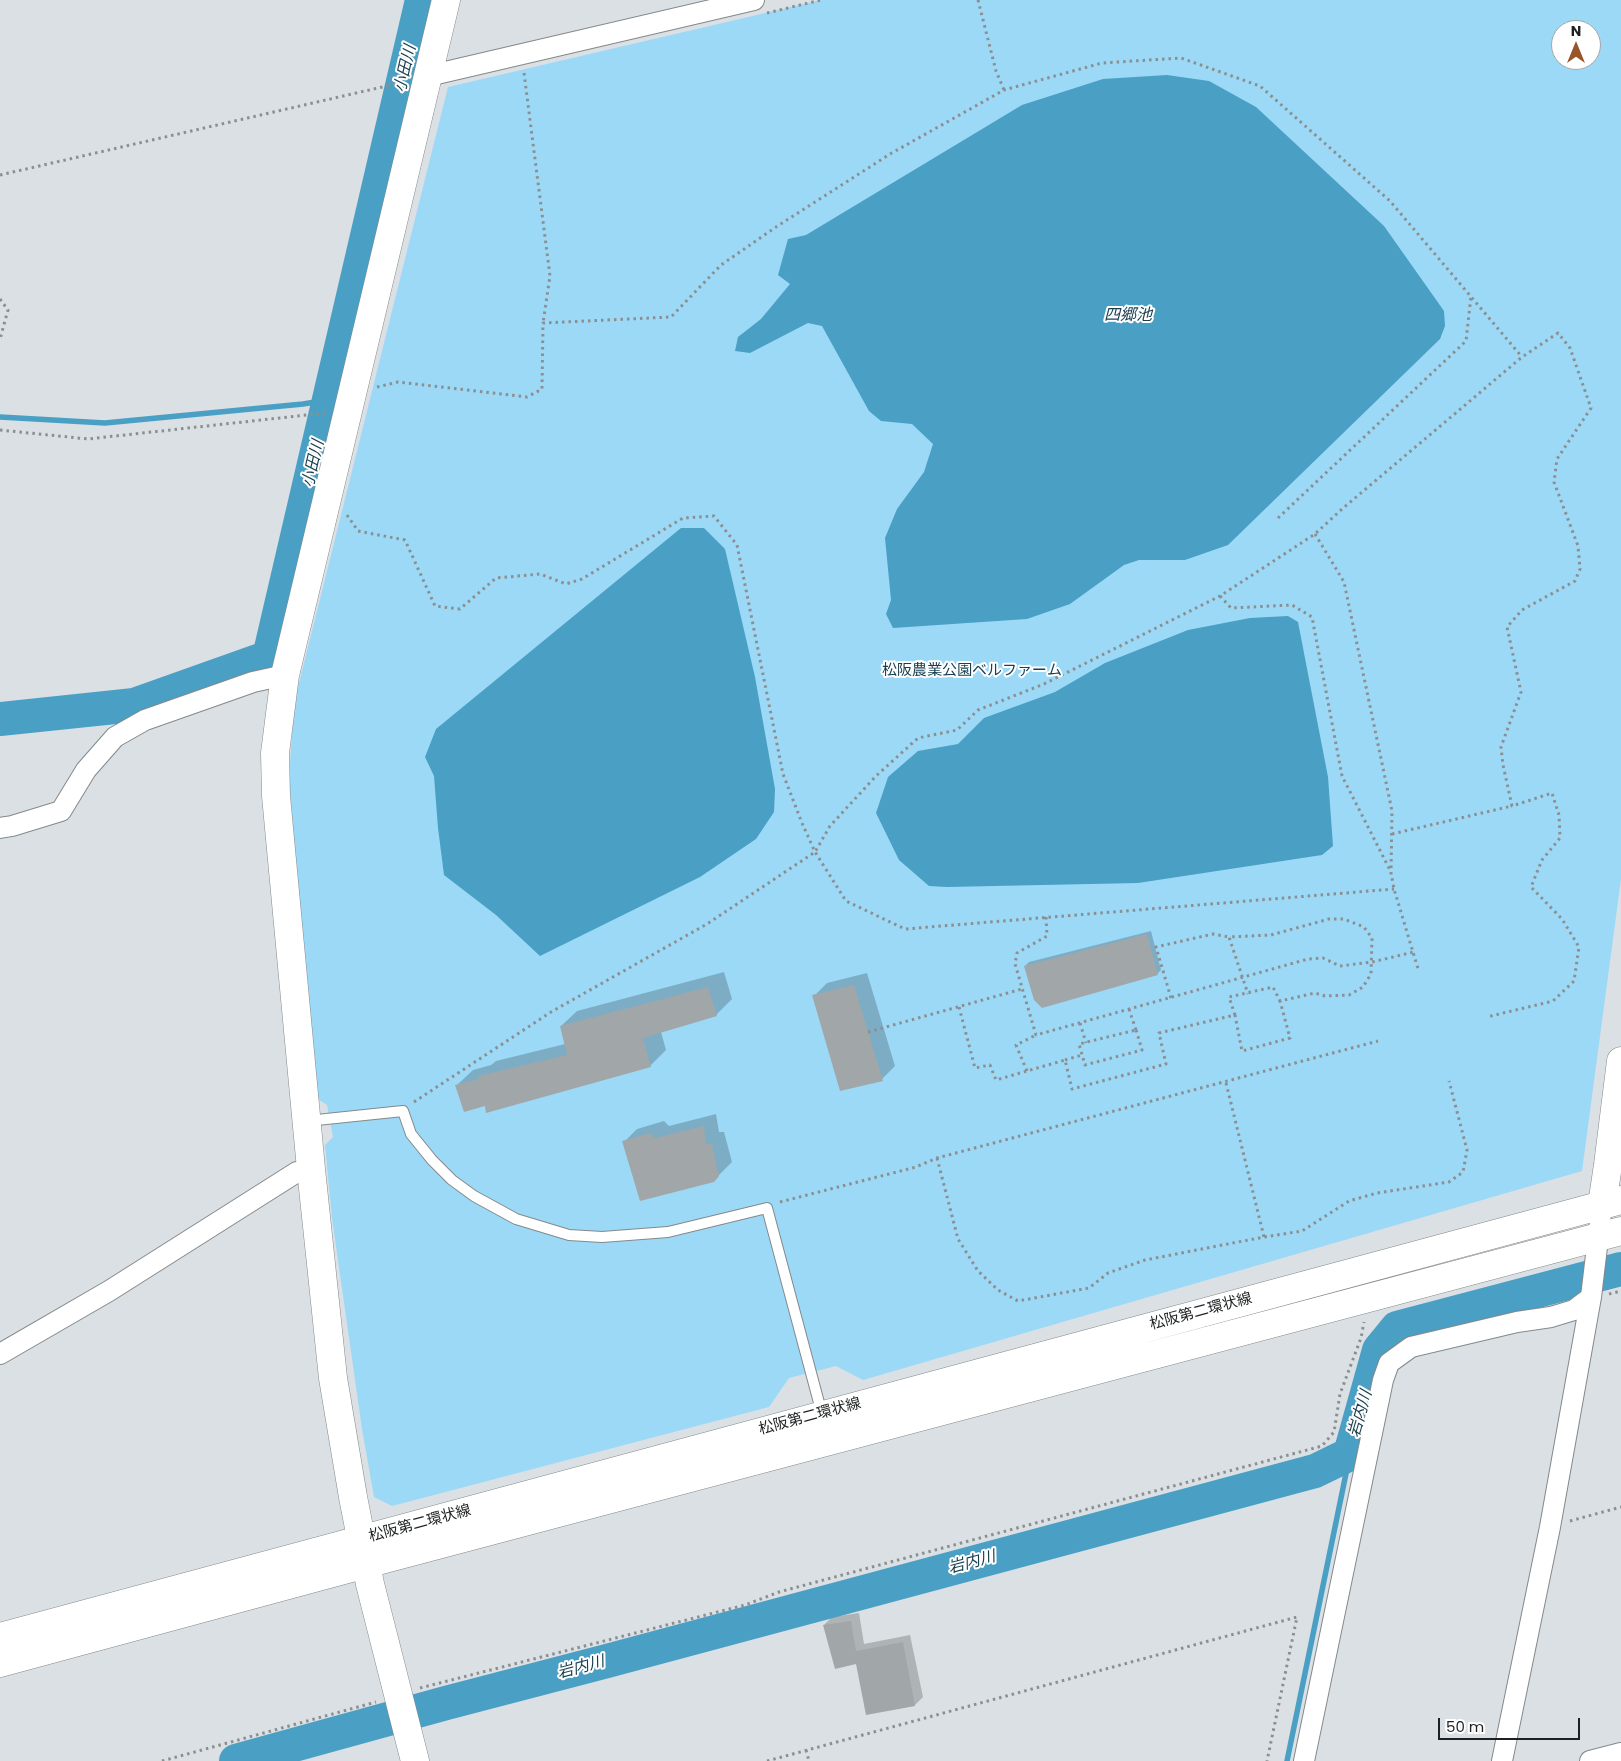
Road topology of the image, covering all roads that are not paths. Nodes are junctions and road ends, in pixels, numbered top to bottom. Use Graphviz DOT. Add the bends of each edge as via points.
graph roads {
  1 [pos="446,0"];
  2 [pos="759,7"];
  3 [pos="428,76"];
  4 [pos="285,675"];
  5 [pos="0,828"];
  6 [pos="1621,1061"];
  7 [pos="306,1121"];
  8 [pos="311,1170"];
  9 [pos="1611,1202"];
  10 [pos="1605,1242"];
  11 [pos="1590,1298"];
  12 [pos="0,1354"];
  13 [pos="822,1414"];
  14 [pos="363,1552"];
  15 [pos="0,1637"];
  16 [pos="0,1663"];
  17 [pos="1621,1752"];
  18 [pos="415,1761"];
  19 [pos="1304,1761"];
  20 [pos="1502,1761"];
  21 [pos="1590,1761"];
  1 -- 3 [label="main road"];
  2 -- 3 [label="street"];
  3 -- 4 [label="main road"];
  4 -- 5 [label="street" via="253,682 145,720 115,737 86,770 61,811"];
  4 -- 7 [label="main road" via="275,753 276,796"];
  6 -- 9 [label="main road" via="1608,1165"];
  7 -- 8 [label="main road"];
  7 -- 13 [label="lane" via="403,1111 411,1134 452,1180 516,1219 569,1235 602,1237 668,1232 767,1208"];
  8 -- 12 [label="street" via="297,1172 109,1291"];
  8 -- 14 [label="main road" via="334,1378"];
  9 -- 10 [label="street"];
  9 -- 13 [label="main road, 松阪第二環状線"];
  10 -- 11 [label="street"];
  10 -- 14 [label="main road, 松阪第二環状線" via="1366,1298"];
  11 -- 19 [label="street" via="1574,1310 1551,1317 1411,1347 1389,1363"];
  11 -- 20 [label="street" via="1550,1526"];
  13 -- 14 [label="main road, 松阪第二環状線"];
  14 -- 15 [label="main road, 松阪第二環状線"];
  14 -- 16 [label="main road, 松阪第二環状線"];
  14 -- 18 [label="main road"];
  17 -- 21 [label="street"];
}
